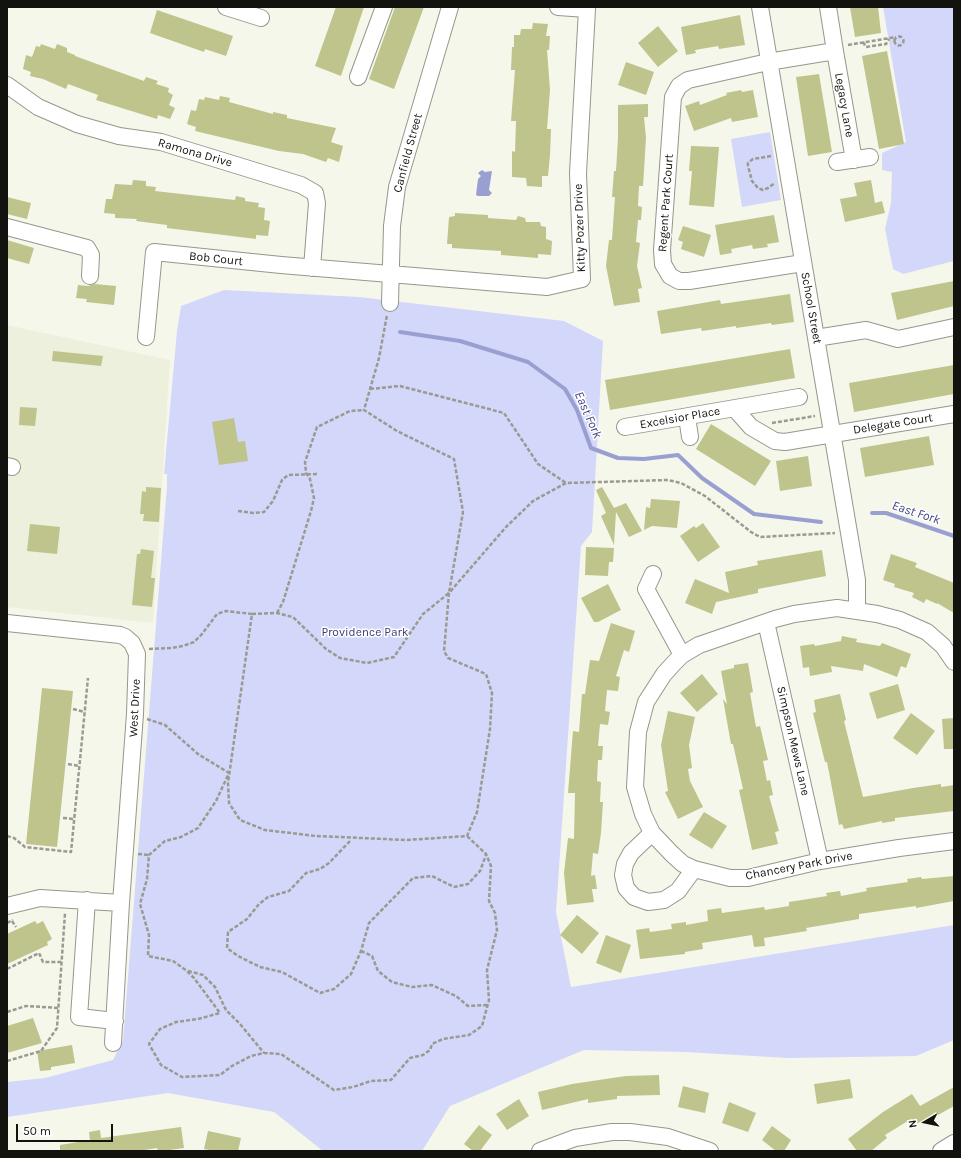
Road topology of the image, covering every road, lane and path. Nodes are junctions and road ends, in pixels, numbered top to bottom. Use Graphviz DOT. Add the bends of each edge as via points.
graph roads {
  1 [pos="226,7"];
  2 [pos="384,7"];
  3 [pos="450,7"];
  4 [pos="558,7"];
  5 [pos="760,7"];
  6 [pos="828,7"];
  7 [pos="260,18"];
  8 [pos="896,37"];
  9 [pos="890,38"];
  10 [pos="863,42"];
  11 [pos="839,48"];
  12 [pos="768,62"];
  13 [pos="358,77"];
  14 [pos="7,85"];
  15 [pos="772,156"];
  16 [pos="870,157"];
  17 [pos="854,160"];
  18 [pos="837,162"];
  19 [pos="776,183"];
  20 [pos="7,227"];
  21 [pos="803,263"];
  22 [pos="312,268"];
  23 [pos="363,272"];
  24 [pos="390,274"];
  25 [pos="90,276"];
  26 [pos="390,303"];
  27 [pos="954,327"];
  28 [pos="146,337"];
  29 [pos="816,338"];
  30 [pos="370,388"];
  31 [pos="799,397"];
  32 [pos="735,409"];
  33 [pos="364,410"];
  34 [pos="954,414"];
  35 [pos="815,416"];
  36 [pos="687,417"];
  37 [pos="750,426"];
  38 [pos="625,427"];
  39 [pos="832,434"];
  40 [pos="690,437"];
  41 [pos="306,473"];
  42 [pos="318,474"];
  43 [pos="566,483"];
  44 [pos="238,511"];
  45 [pos="835,532"];
  46 [pos="653,574"];
  47 [pos="449,593"];
  48 [pos="856,610"];
  49 [pos="276,613"];
  50 [pos="252,614"];
  51 [pos="766,622"];
  52 [pos="7,623"];
  53 [pos="136,651"];
  54 [pos="682,654"];
  55 [pos="954,662"];
  56 [pos="88,678"];
  57 [pos="73,709"];
  58 [pos="85,712"];
  59 [pos="136,714"];
  60 [pos="68,764"];
  61 [pos="80,766"];
  62 [pos="229,773"];
  63 [pos="63,818"];
  64 [pos="75,819"];
  65 [pos="652,833"];
  66 [pos="7,836"];
  67 [pos="467,836"];
  68 [pos="350,841"];
  69 [pos="954,841"];
  70 [pos="486,854"];
  71 [pos="820,861"];
  72 [pos="694,869"];
  73 [pos="87,900"];
  74 [pos="121,903"];
  75 [pos="66,906"];
  76 [pos="10,913"];
  77 [pos="16,927"];
  78 [pos="361,951"];
  79 [pos="62,962"];
  80 [pos="7,969"];
  81 [pos="187,970"];
  82 [pos="488,1005"];
  83 [pos="59,1008"];
  84 [pos="7,1012"];
  85 [pos="115,1021"];
  86 [pos="113,1043"];
  87 [pos="23,1051"];
  88 [pos="264,1053"];
  89 [pos="24,1056"];
  90 [pos="7,1061"];
  91 [pos="954,1143"];
  92 [pos="540,1151"];
  93 [pos="710,1151"];
  94 [pos="941,1151"];
  1 -- 7 [label="street"];
  2 -- 13 [label="street"];
  3 -- 24 [label="street, Canfield Street" via="397,187"];
  4 -- 24 [label="street, Kitty Pozer Drive" via="587,9 578,174 582,279 547,287"];
  5 -- 12 [label="street, School Street"];
  6 -- 11 [label="street, Legacy Lane"];
  8 -- 9 [label="path"];
  9 -- 10 [label="path"];
  9 -- 10 [label="path" via="886,44 866,47"];
  10 -- 11 [label="path"];
  11 -- 12 [label="street"];
  11 -- 17 [label="street, Legacy Lane"];
  12 -- 21 [label="street, School Street"];
  12 -- 21 [label="street, Regent Park Court" via="688,80 679,86 673,97 663,264 670,276 679,281 689,281"];
  14 -- 22 [label="street, Ramona Drive" via="38,107 77,124 119,136 161,142 315,193 317,203"];
  15 -- 19 [label="path" via="753,159 748,166 752,181 758,188 763,190"];
  16 -- 17 [label="street"];
  17 -- 18 [label="street"];
  20 -- 25 [label="street" via="87,248 91,255"];
  21 -- 29 [label="street, School Street"];
  22 -- 23 [label="street, Bob Court"];
  22 -- 28 [label="street, Bob Court" via="154,252"];
  23 -- 24 [label="street, Kitty Pozer Drive"];
  24 -- 26 [label="street, Canfield Street"];
  26 -- 30 [label="path"];
  27 -- 29 [label="street" via="898,339 866,330"];
  29 -- 39 [label="street, School Street"];
  30 -- 33 [label="path"];
  30 -- 43 [label="path" via="400,386 504,413 538,464"];
  31 -- 32 [label="street, Excelsior Place"];
  32 -- 36 [label="street, Excelsior Place"];
  32 -- 37 [label="street, Excelsior Place"];
  33 -- 41 [label="path" via="350,411 317,427 305,462"];
  33 -- 47 [label="path" via="397,431 454,459 463,512"];
  34 -- 39 [label="street, Delegate Court"];
  35 -- 37 [label="path"];
  36 -- 38 [label="street, Excelsior Place"];
  36 -- 40 [label="street"];
  37 -- 39 [label="street, Excelsior Place" via="775,441 785,442"];
  39 -- 48 [label="street, School Street" via="857,580"];
  41 -- 42 [label="path"];
  41 -- 44 [label="path" via="288,476 282,480 273,501 264,512"];
  41 -- 49 [label="path" via="314,498 283,602"];
  43 -- 45 [label="path" via="668,480 681,483 705,496 760,537"];
  43 -- 47 [label="path" via="533,501 506,527"];
  46 -- 54 [label="street" via="646,590"];
  47 -- 49 [label="path" via="424,614 394,657 367,663 340,658 326,649 293,617"];
  47 -- 67 [label="path" via="444,651 448,658 486,674 492,693 490,729 477,812"];
  48 -- 51 [label="street, Chancery Park Drive" via="837,608 813,611"];
  48 -- 55 [label="street, Chancery Park Drive" via="900,620 927,632 943,646"];
  49 -- 50 [label="path"];
  50 -- 53 [label="path" via="226,611 217,614 194,642 171,648"];
  50 -- 62 [label="path"];
  51 -- 54 [label="street, Chancery Park Drive" via="699,645"];
  51 -- 71 [label="street, Simpson Mews Lane"];
  52 -- 53 [label="street" via="120,635 132,643"];
  53 -- 59 [label="street, West Drive"];
  54 -- 65 [label="street, Chancery Park Drive" via="664,674 646,702 638,732 635,787"];
  56 -- 58 [label="path"];
  57 -- 58 [label="path"];
  58 -- 61 [label="path"];
  59 -- 62 [label="path" via="165,725 198,754"];
  59 -- 74 [label="street, West Drive"];
  60 -- 61 [label="path"];
  61 -- 64 [label="path"];
  62 -- 67 [label="path" via="229,803 240,820 265,830 362,839 407,840"];
  62 -- 81 [label="path" via="198,828 181,837 165,841 149,855 147,878 140,904 149,935 148,956 173,961"];
  63 -- 64 [label="path"];
  64 -- 66 [label="path" via="71,852 25,847"];
  65 -- 72 [label="street, Chancery Park Drive" via="678,859"];
  65 -- 72 [label="street" via="631,853 625,864 623,875 626,888 634,897 648,902 664,900 678,891"];
  67 -- 70 [label="path"];
  68 -- 78 [label="path" via="329,863 320,869 306,872 289,891 268,897 259,904 247,919 228,932 227,948 255,964 282,972 320,993 334,989 351,974"];
  69 -- 71 [label="street, Chancery Park Drive"];
  70 -- 78 [label="path" via="480,871 468,884 454,888 432,876 413,878 369,923"];
  70 -- 82 [label="path" via="491,866 489,901 495,913 498,930 487,970"];
  71 -- 72 [label="street, Chancery Park Drive" via="748,878 730,878"];
  73 -- 74 [label="street"];
  73 -- 76 [label="street" via="40,898"];
  73 -- 85 [label="street" via="79,1017"];
  74 -- 85 [label="street, West Drive"];
  75 -- 79 [label="path"];
  76 -- 77 [label="path"];
  78 -- 82 [label="path" via="372,956 378,971 392,982 412,987 432,985 456,996 468,1006"];
  79 -- 80 [label="path" via="43,962 39,953"];
  79 -- 83 [label="path"];
  81 -- 88 [label="path" via="203,975 215,987 226,1010"];
  81 -- 88 [label="path" via="220,1013 176,1022 160,1029 149,1044 161,1065 182,1077 220,1076 251,1056"];
  82 -- 88 [label="path" via="482,1026 469,1035 443,1039 432,1044 430,1050 423,1055 410,1058 391,1080 371,1081 334,1090 281,1054"];
  83 -- 84 [label="path" via="26,1006"];
  83 -- 89 [label="path" via="57,1028 41,1051"];
  85 -- 86 [label="street, West Drive"];
  87 -- 89 [label="path"];
  89 -- 90 [label="path"];
  91 -- 94 [label="street"];
  92 -- 93 [label="street" via="575,1138 612,1132 668,1137"];
}
